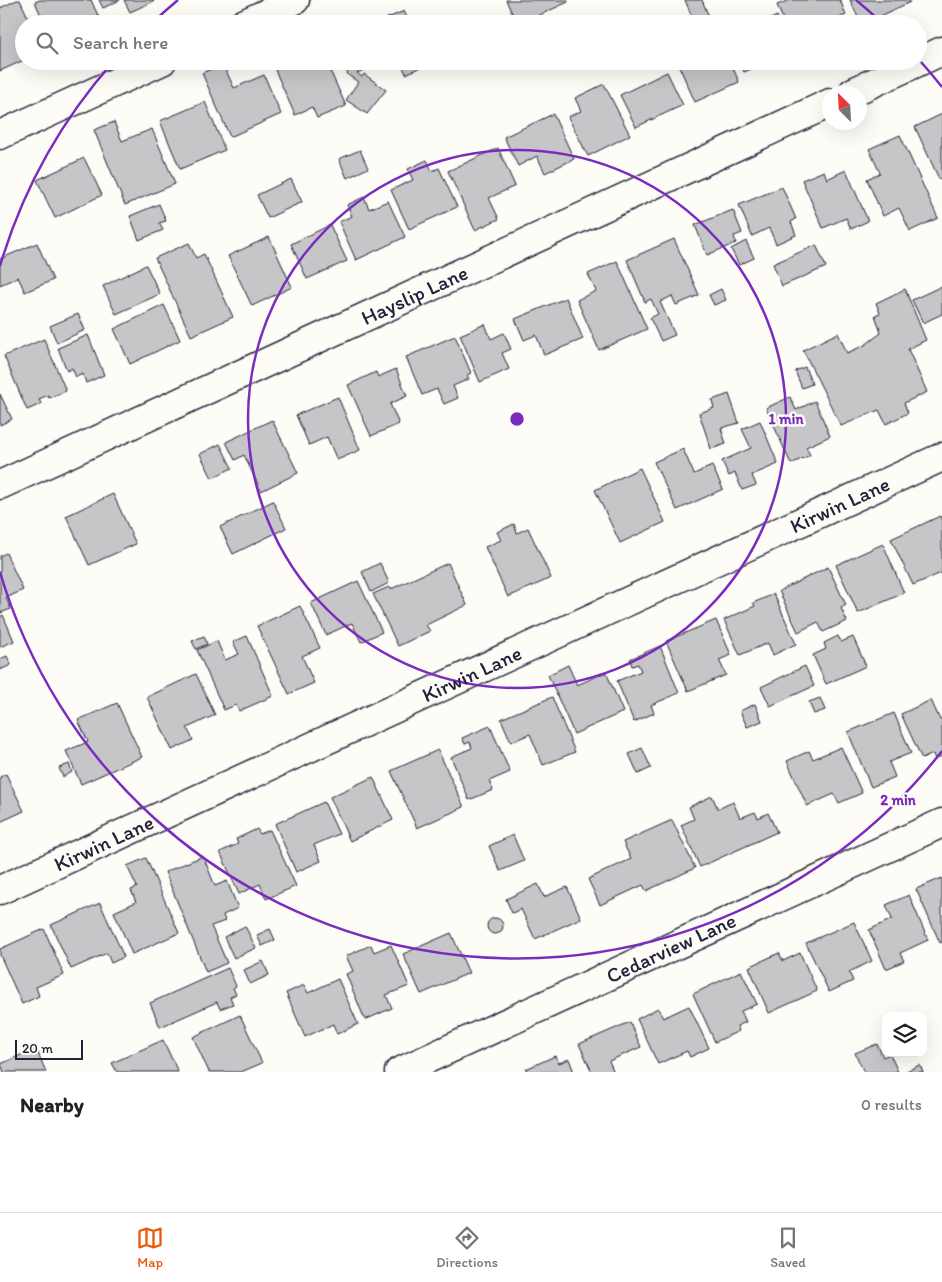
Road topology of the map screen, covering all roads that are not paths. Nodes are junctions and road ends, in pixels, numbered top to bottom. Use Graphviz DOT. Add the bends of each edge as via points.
graph roads {
  1 [pos="295,0"];
  2 [pos="262,15"];
  3 [pos="942,52"];
  4 [pos="927,59"];
  5 [pos="142,70"];
  6 [pos="902,70"];
  7 [pos="867,86"];
  8 [pos="822,107"];
  9 [pos="0,135"];
  10 [pos="942,457"];
  11 [pos="0,485"];
  12 [pos="942,823"];
  13 [pos="0,890"];
  14 [pos="399,1072"];
  1 -- 2 [label="street"];
  3 -- 4 [label="street"];
  5 -- 9 [label="street"];
  6 -- 7 [label="street"];
  8 -- 11 [label="street, Hayslip Lane"];
  10 -- 13 [label="street, Kirwin Lane"];
  12 -- 14 [label="street, Cedarview Lane"];
}
